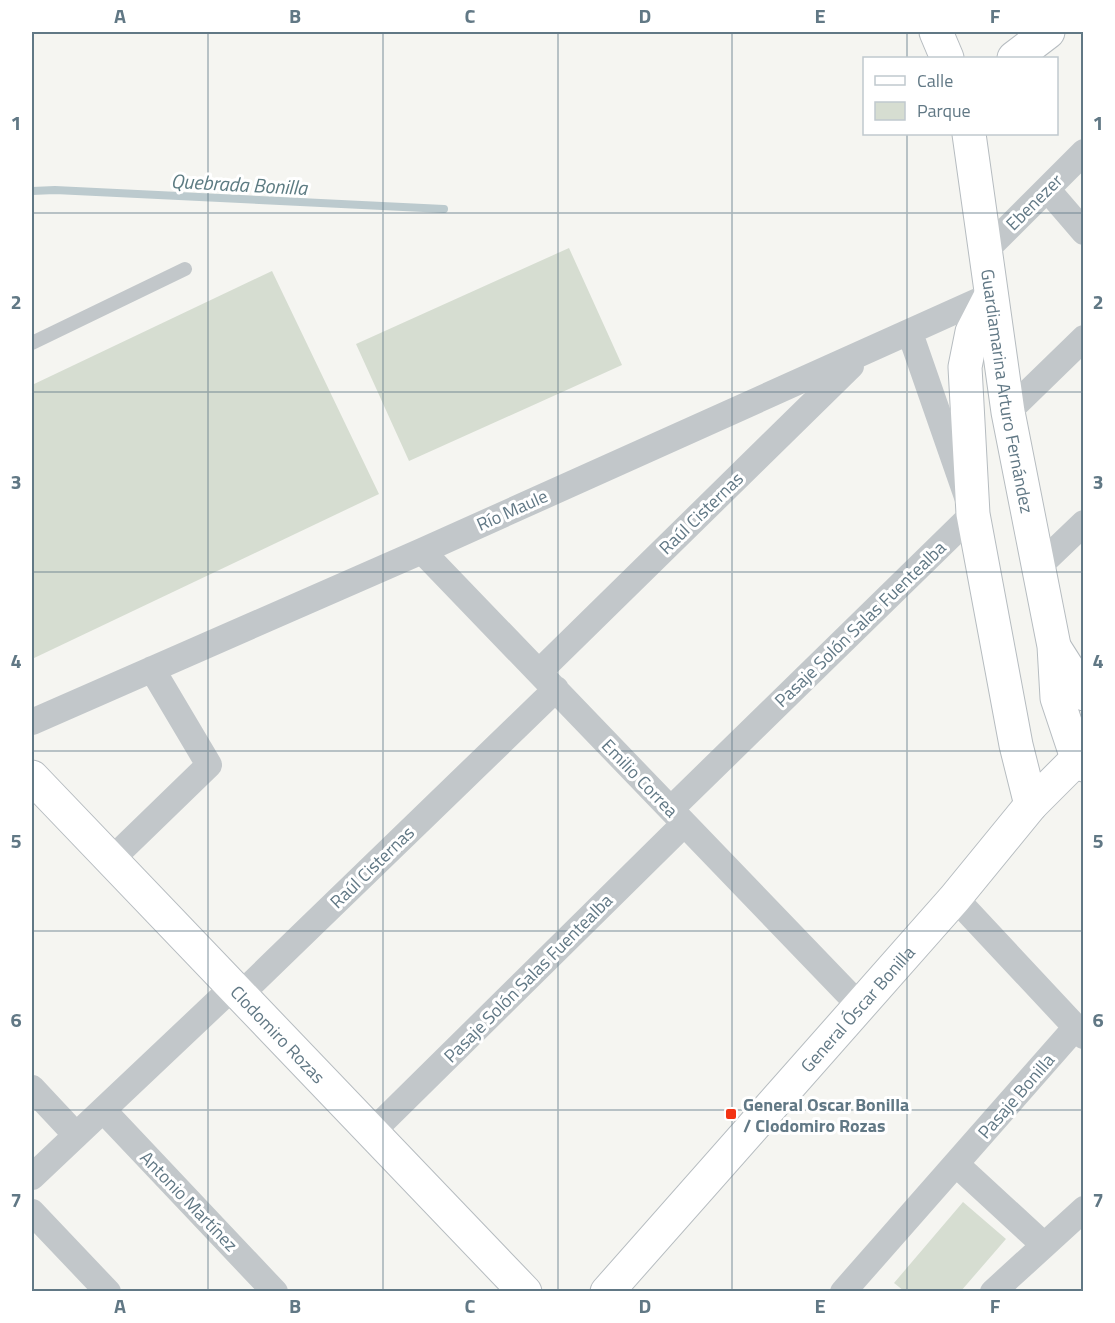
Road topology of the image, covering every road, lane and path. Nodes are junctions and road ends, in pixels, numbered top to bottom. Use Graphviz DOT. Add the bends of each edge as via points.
graph roads {
  1 [pos="936,32"];
  2 [pos="1048,32"];
  3 [pos="947,57"];
  4 [pos="1015,57"];
  5 [pos="969,135"];
  6 [pos="1083,152"];
  7 [pos="1047,189"];
  8 [pos="1083,232"];
  9 [pos="985,251"];
  10 [pos="185,268"];
  11 [pos="991,295"];
  12 [pos="910,333"];
  13 [pos="1083,338"];
  14 [pos="32,344"];
  15 [pos="864,353"];
  16 [pos="1008,412"];
  17 [pos="973,514"];
  18 [pos="1083,523"];
  19 [pos="422,550"];
  20 [pos="1038,567"];
  21 [pos="1054,646"];
  22 [pos="152,669"];
  23 [pos="547,681"];
  24 [pos="1083,694"];
  25 [pos="32,722"];
  26 [pos="1081,758"];
  27 [pos="32,777"];
  28 [pos="1031,805"];
  29 [pos="678,816"];
  30 [pos="111,860"];
  31 [pos="955,897"];
  32 [pos="236,991"];
  33 [pos="859,1005"];
  34 [pos="1080,1031"];
  35 [pos="32,1088"];
  36 [pos="103,1110"];
  37 [pos="372,1132"];
  38 [pos="76,1135"];
  39 [pos="956,1164"];
  40 [pos="32,1177"];
  41 [pos="1083,1209"];
  42 [pos="32,1212"];
  43 [pos="1044,1245"];
  44 [pos="108,1292"];
  45 [pos="275,1292"];
  46 [pos="525,1292"];
  47 [pos="607,1292"];
  48 [pos="843,1292"];
  49 [pos="993,1292"];
  1 -- 3 [label="main road"];
  2 -- 4 [label="main road"];
  5 -- 9 [label="main road, Guardiamarina Arturo Fernández"];
  6 -- 7 [label="street, Ebenezer"];
  7 -- 8 [label="street"];
  7 -- 9 [label="street, Ebenezer"];
  9 -- 11 [label="main road, Guardiamarina Arturo Fernández"];
  10 -- 14 [label="lane"];
  11 -- 12 [label="street, Río Maule"];
  11 -- 16 [label="main road, Guardiamarina Arturo Fernández"];
  11 -- 17 [label="main road" via="972,332 965,367"];
  12 -- 15 [label="street, Río Maule"];
  12 -- 17 [label="street"];
  13 -- 16 [label="street"];
  15 -- 19 [label="street, Río Maule"];
  15 -- 23 [label="street, Raúl Cisternas"];
  16 -- 20 [label="main road, Guardiamarina Arturo Fernández"];
  17 -- 28 [label="main road"];
  17 -- 29 [label="street, Pasaje Solón Salas Fuentealba"];
  18 -- 20 [label="street"];
  19 -- 22 [label="street, Río Maule"];
  19 -- 23 [label="street, Emilio Correa"];
  20 -- 21 [label="main road, Guardiamarina Arturo Fernández"];
  21 -- 24 [label="main road"];
  21 -- 26 [label="main road" via="1057,698"];
  22 -- 25 [label="street, Río Maule"];
  22 -- 30 [label="street" via="209,765"];
  23 -- 29 [label="street, Emilio Correa"];
  23 -- 32 [label="street, Raúl Cisternas"];
  26 -- 28 [label="main road, General Óscar Bonilla"];
  27 -- 30 [label="main road, Clodomiro Rozas"];
  28 -- 31 [label="main road, General Óscar Bonilla"];
  29 -- 33 [label="street, Emilio Correa"];
  29 -- 37 [label="street, Pasaje Solón Salas Fuentealba"];
  30 -- 32 [label="main road, Clodomiro Rozas"];
  31 -- 33 [label="main road, General Óscar Bonilla"];
  31 -- 34 [label="street"];
  32 -- 36 [label="street, Raúl Cisternas"];
  32 -- 37 [label="main road, Clodomiro Rozas"];
  33 -- 47 [label="main road, General Óscar Bonilla"];
  34 -- 39 [label="street, Pasaje Bonilla"];
  35 -- 38 [label="street"];
  36 -- 38 [label="street, Raúl Cisternas"];
  36 -- 45 [label="street, Antonio Martínez"];
  37 -- 46 [label="main road, Clodomiro Rozas"];
  38 -- 40 [label="street, Raúl Cisternas"];
  39 -- 43 [label="street"];
  39 -- 48 [label="street, Pasaje Bonilla"];
  41 -- 43 [label="street"];
  42 -- 44 [label="street"];
  43 -- 49 [label="street"];
}
